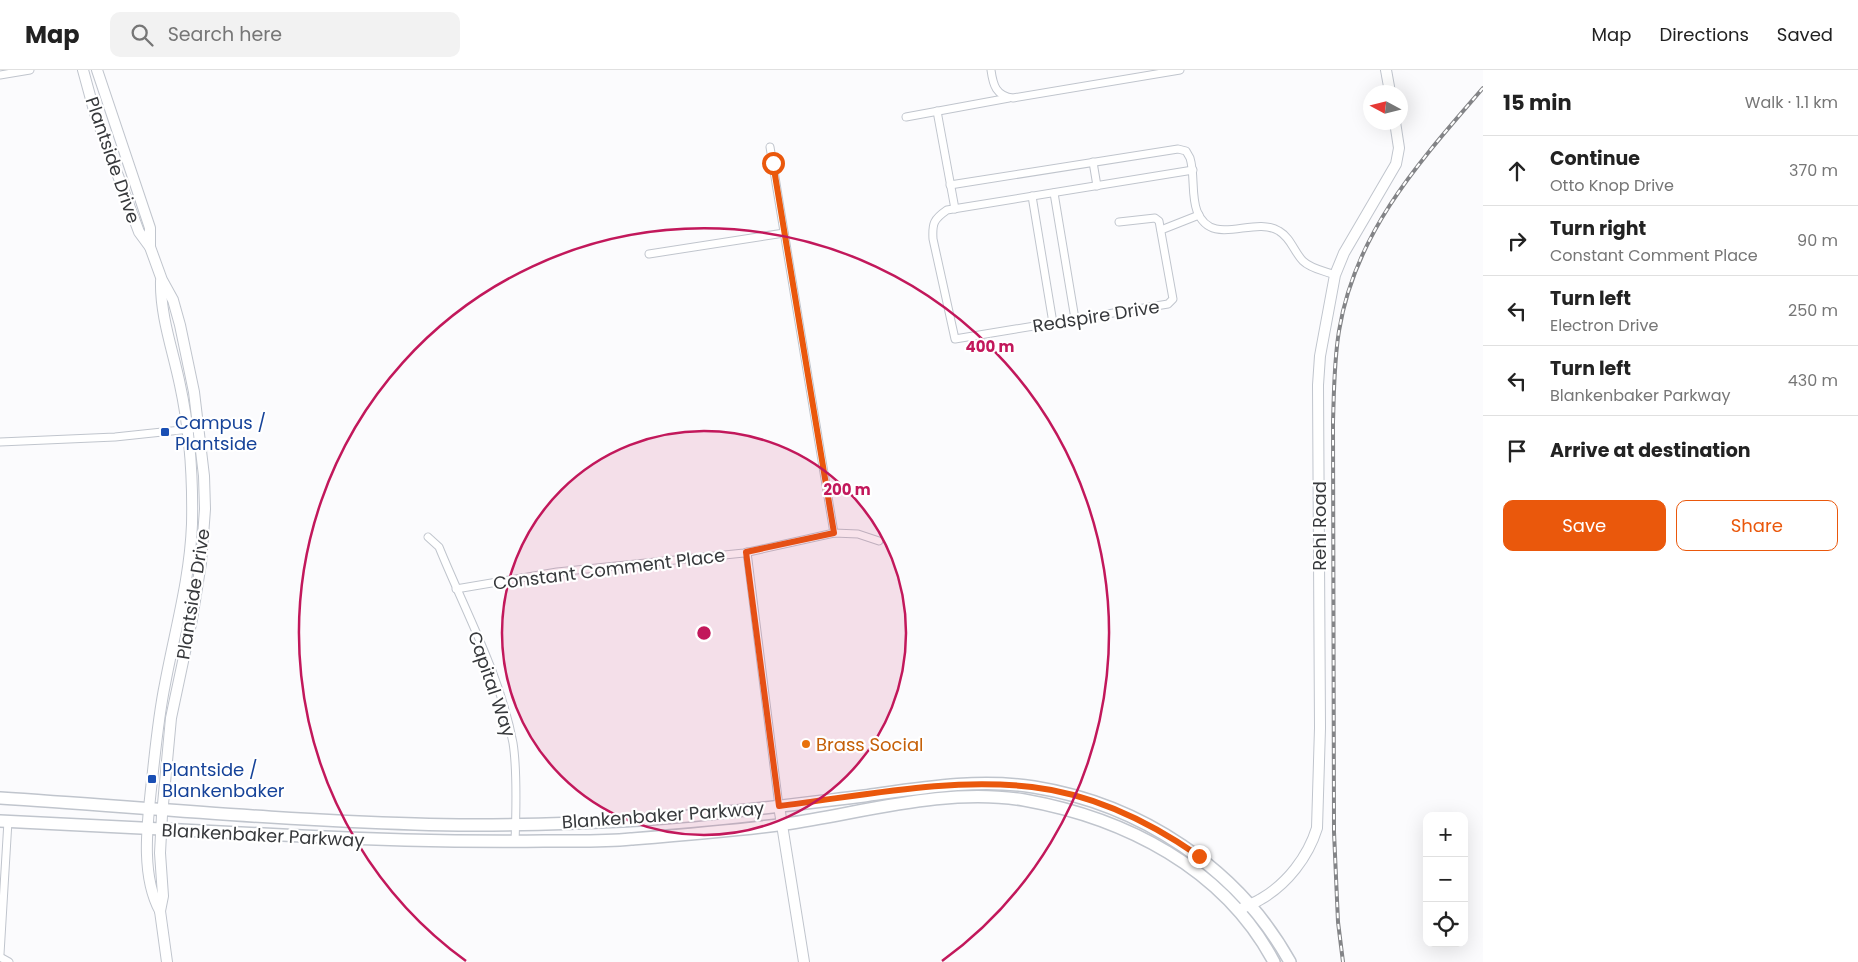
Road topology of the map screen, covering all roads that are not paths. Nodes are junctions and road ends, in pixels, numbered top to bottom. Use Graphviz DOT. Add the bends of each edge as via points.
graph roads {
  1 [pos="30,70"];
  2 [pos="83,70"];
  3 [pos="96,70"];
  4 [pos="991,70"];
  5 [pos="1180,70"];
  6 [pos="1386,70"];
  7 [pos="0,75"];
  8 [pos="1389,85"];
  9 [pos="1013,98"];
  10 [pos="937,111"];
  11 [pos="906,117"];
  12 [pos="1396,130"];
  13 [pos="770,147"];
  14 [pos="126,159"];
  15 [pos="1093,162"];
  16 [pos="114,164"];
  17 [pos="1193,170"];
  18 [pos="950,186"];
  19 [pos="1097,186"];
  20 [pos="1054,193"];
  21 [pos="1032,196"];
  22 [pos="955,209"];
  23 [pos="1199,215"];
  24 [pos="1119,222"];
  25 [pos="1161,230"];
  26 [pos="784,233"];
  27 [pos="150,248"];
  28 [pos="650,254"];
  29 [pos="1335,275"];
  30 [pos="162,280"];
  31 [pos="1075,319"];
  32 [pos="1052,323"];
  33 [pos="200,428"];
  34 [pos="188,429"];
  35 [pos="0,442"];
  36 [pos="834,533"];
  37 [pos="428,537"];
  38 [pos="879,540"];
  39 [pos="746,552"];
  40 [pos="456,589"];
  41 [pos="174,642"];
  42 [pos="186,644"];
  43 [pos="0,798"];
  44 [pos="779,806"];
  45 [pos="149,808"];
  46 [pos="163,809"];
  47 [pos="4,821"];
  48 [pos="516,824"];
  49 [pos="782,824"];
  50 [pos="148,828"];
  51 [pos="161,829"];
  52 [pos="515,842"];
  53 [pos="1249,904"];
  54 [pos="160,911"];
  55 [pos="1238,912"];
  56 [pos="0,956"];
  57 [pos="9,962"];
  58 [pos="167,962"];
  59 [pos="804,962"];
  60 [pos="1274,962"];
  61 [pos="1290,962"];
  1 -- 7 [label="street"];
  2 -- 16 [label="street, Plantside Drive"];
  3 -- 14 [label="street, Plantside Drive"];
  4 -- 9 [label="street" via="996,90"];
  5 -- 9 [label="street"];
  6 -- 8 [label="street"];
  9 -- 10 [label="street"];
  10 -- 11 [label="street"];
  10 -- 18 [label="street"];
  12 -- 29 [label="street, Rehl Road" via="1399,148 1396,164 1344,253"];
  13 -- 26 [label="street"];
  14 -- 16 [label="street"];
  14 -- 27 [label="street, Plantside Drive" via="150,228"];
  15 -- 17 [label="street" via="1178,148 1186,151"];
  15 -- 18 [label="street"];
  15 -- 19 [label="street"];
  16 -- 27 [label="street, Plantside Drive" via="139,232"];
  17 -- 19 [label="street, Redspire Drive"];
  17 -- 23 [label="street"];
  18 -- 22 [label="street"];
  19 -- 20 [label="street, Redspire Drive"];
  20 -- 21 [label="street, Redspire Drive"];
  20 -- 31 [label="street"];
  21 -- 22 [label="street, Redspire Drive"];
  21 -- 32 [label="street"];
  22 -- 32 [label="street, Redspire Drive" via="935,218 932,226 955,339"];
  23 -- 25 [label="street"];
  23 -- 29 [label="street" via="1217,230 1273,228 1286,237 1303,261"];
  24 -- 25 [label="street" via="1154,218 1159,220"];
  25 -- 31 [label="street, Redspire Drive" via="1173,299 1168,304"];
  26 -- 28 [label="street"];
  26 -- 36 [label="street"];
  27 -- 30 [label="street, Plantside Drive"];
  29 -- 53 [label="street, Rehl Road" via="1320,356 1318,386 1318,821 1312,843 1299,864 1260,900"];
  30 -- 33 [label="street, Plantside Drive" via="173,300 180,325"];
  30 -- 34 [label="street, Plantside Drive" via="160,302"];
  31 -- 32 [label="street, Redspire Drive"];
  33 -- 34 [label="street"];
  33 -- 42 [label="street, Plantside Drive" via="205,508 198,583"];
  34 -- 35 [label="street" via="115,438"];
  34 -- 41 [label="street, Plantside Drive" via="192,477 190,551"];
  36 -- 38 [label="street, Constant Comment Place"];
  36 -- 39 [label="street, Constant Comment Place"];
  37 -- 40 [label="street, Capital Way" via="438,547"];
  39 -- 40 [label="street, Constant Comment Place" via="557,572"];
  39 -- 44 [label="street"];
  40 -- 48 [label="street, Capital Way" via="492,674 506,718 513,748"];
  41 -- 42 [label="street"];
  41 -- 45 [label="street, Plantside Drive" via="161,705"];
  42 -- 46 [label="street, Plantside Drive" via="171,718"];
  43 -- 45 [label="main road, Blankenbaker Parkway"];
  44 -- 48 [label="main road, Blankenbaker Parkway" via="644,819"];
  44 -- 49 [label="street"];
  44 -- 53 [label="main road, Blankenbaker Parkway" via="967,784 1033,787 1080,797 1145,823 1199,856"];
  45 -- 46 [label="main road, Blankenbaker Parkway"];
  45 -- 50 [label="street, Plantside Drive"];
  46 -- 48 [label="main road, Blankenbaker Parkway" via="388,823"];
  46 -- 51 [label="street, Plantside Drive"];
  47 -- 50 [label="main road, Blankenbaker Parkway"];
  47 -- 56 [label="street"];
  48 -- 52 [label="street, Capital Way"];
  49 -- 52 [label="main road, Blankenbaker Parkway" via="628,840"];
  49 -- 55 [label="main road, Blankenbaker Parkway" via="950,798 995,797 1028,801 1089,815 1143,837 1193,868"];
  49 -- 59 [label="street"];
  50 -- 51 [label="main road, Blankenbaker Parkway"];
  50 -- 54 [label="street, Plantside Drive" via="152,897"];
  51 -- 52 [label="main road, Blankenbaker Parkway" via="381,841"];
  51 -- 54 [label="street, Plantside Drive" via="163,896"];
  53 -- 55 [label="street, Rehl Road"];
  53 -- 61 [label="main road, Blankenbaker Parkway" via="1274,935"];
  54 -- 58 [label="street, Plantside Drive"];
  55 -- 60 [label="main road, Blankenbaker Parkway"];
  56 -- 57 [label="street"];
}
